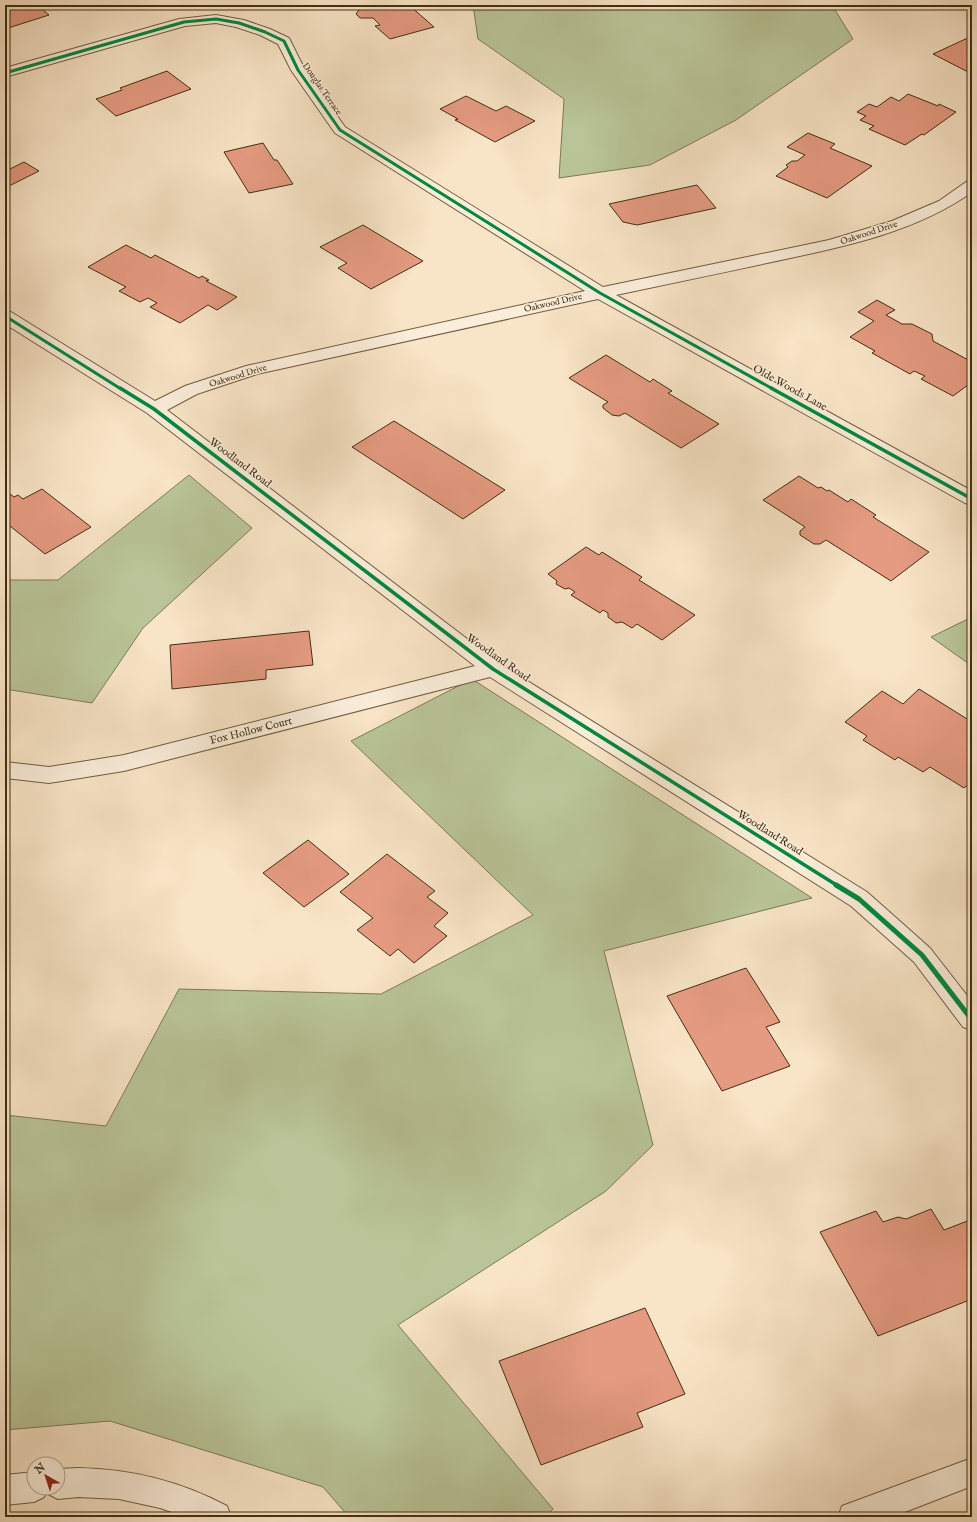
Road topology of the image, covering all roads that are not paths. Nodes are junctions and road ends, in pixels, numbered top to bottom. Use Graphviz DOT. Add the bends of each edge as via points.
graph roads {
  1 [pos="5,73"];
  2 [pos="972,185"];
  3 [pos="600,293"];
  4 [pos="5,316"];
  5 [pos="154,409"];
  6 [pos="972,499"];
  7 [pos="493,669"];
  8 [pos="5,770"];
  9 [pos="972,1020"];
  10 [pos="972,1472"];
  11 [pos="66,1483"];
  12 [pos="26,1488"];
  13 [pos="5,1490"];
  14 [pos="216,1517"];
  15 [pos="853,1517"];
  1 -- 3 [label="street, Douglas Terrace" via="184,22 216,19 240,23 265,32 284,41 298,70 340,130"];
  2 -- 3 [label="street, Oakwood Drive" via="945,204 898,224 833,244"];
  3 -- 5 [label="street, Oakwood Drive" via="252,370 191,390"];
  3 -- 6 [label="street, Olde Woods Lane"];
  4 -- 5 [label="street, Woodland Road"];
  5 -- 7 [label="street, Woodland Road"];
  7 -- 8 [label="street, Fox Hollow Court" via="124,763 49,775"];
  7 -- 9 [label="street, Woodland Road" via="859,899 922,955"];
  10 -- 15 [label="street"];
  11 -- 14 [label="street" via="144,1488 202,1508"];
  12 -- 13 [label="street"];
}
